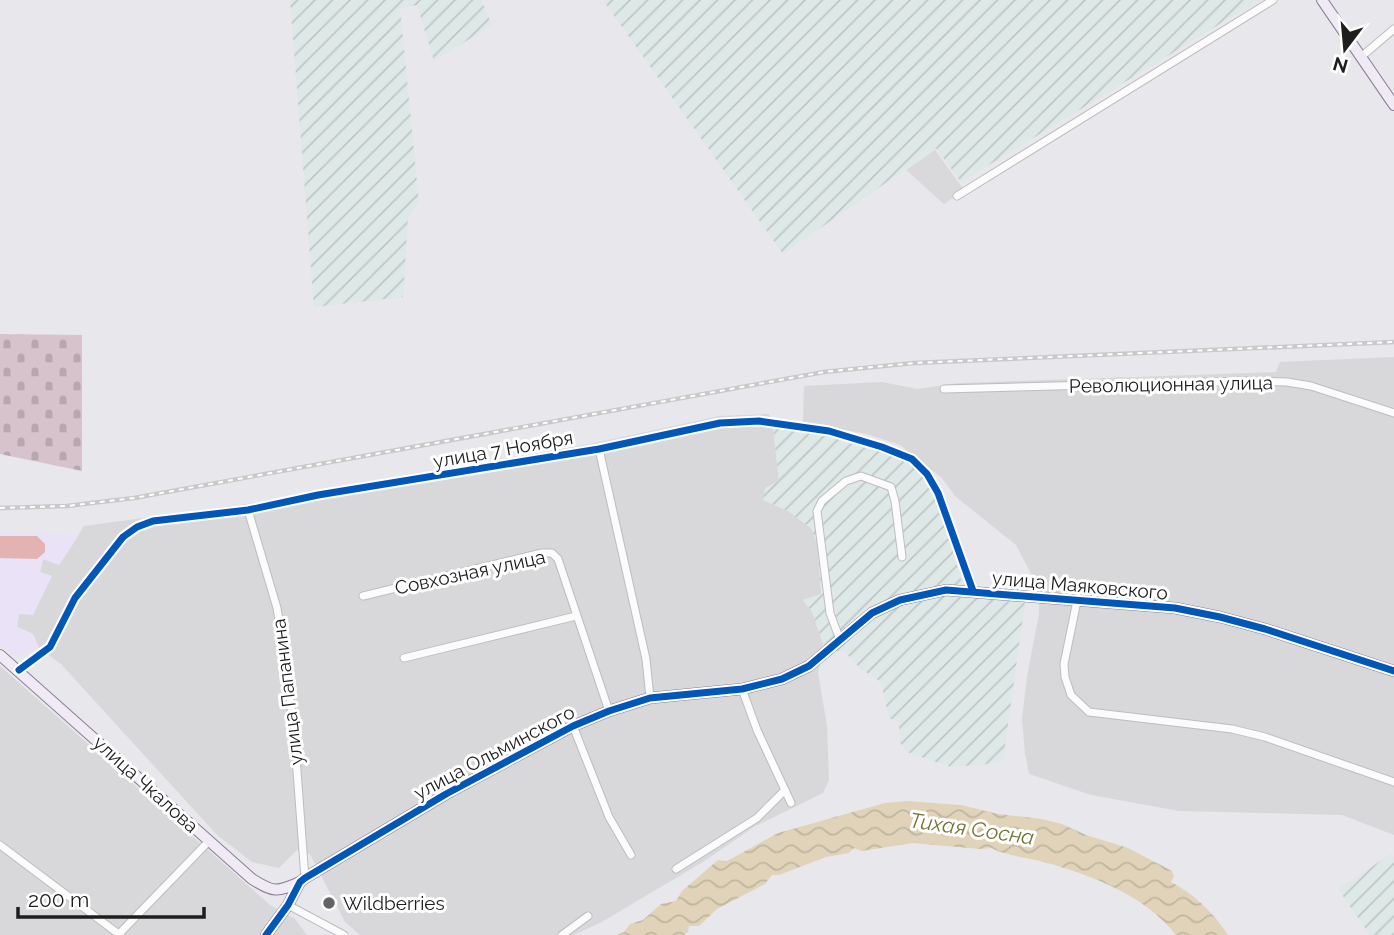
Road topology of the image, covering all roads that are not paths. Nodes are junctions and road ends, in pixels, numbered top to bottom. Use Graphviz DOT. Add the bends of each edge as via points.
graph roads {
  1 [pos="1273,0"];
  2 [pos="1322,0"];
  3 [pos="1394,29"];
  4 [pos="1361,57"];
  5 [pos="1394,105"];
  6 [pos="957,196"];
  7 [pos="944,389"];
  8 [pos="1394,412"];
  9 [pos="599,449"];
  10 [pos="248,510"];
  11 [pos="902,557"];
  12 [pos="973,591"];
  13 [pos="363,596"];
  14 [pos="1077,601"];
  15 [pos="576,616"];
  16 [pos="849,631"];
  17 [pos="840,640"];
  18 [pos="0,655"];
  19 [pos="404,658"];
  20 [pos="19,670"];
  21 [pos="1394,671"];
  22 [pos="742,689"];
  23 [pos="650,698"];
  24 [pos="609,711"];
  25 [pos="573,726"];
  26 [pos="1394,782"];
  27 [pos="785,790"];
  28 [pos="791,803"];
  29 [pos="209,841"];
  30 [pos="0,845"];
  31 [pos="631,855"];
  32 [pos="676,869"];
  33 [pos="302,880"];
  34 [pos="288,905"];
  35 [pos="588,916"];
  36 [pos="120,935"];
  37 [pos="266,935"];
  38 [pos="344,935"];
  39 [pos="562,935"];
  1 -- 6 [label="street"];
  2 -- 4 [label="street"];
  3 -- 4 [label="street"];
  4 -- 5 [label="street"];
  7 -- 8 [label="street, Революционная улица" via="1287,382"];
  9 -- 10 [label="street, улица 7 Ноября"];
  9 -- 12 [label="street, улица 7 Ноября" via="739,421 829,431 882,447 912,459 927,474"];
  9 -- 23 [label="street, улица 7 Ноября" via="646,659"];
  10 -- 20 [label="street, улица 7 Ноября" via="153,521 137,527 123,537 75,598 50,647"];
  10 -- 33 [label="street, улица Папанина" via="277,608 284,650 294,731"];
  11 -- 17 [label="street" via="891,487 861,476 846,481 821,501 818,534 830,613"];
  12 -- 14 [label="street, улица Маяковского"];
  12 -- 16 [label="street, улица Маяковского" via="946,590 900,600"];
  13 -- 15 [label="street, Совхозная улица" via="547,552 558,559"];
  14 -- 21 [label="street, улица Маяковского" via="1175,608 1220,617"];
  14 -- 26 [label="street" via="1065,677 1071,695 1089,712 1232,729"];
  15 -- 19 [label="street"];
  15 -- 24 [label="street, Совхозная улица"];
  16 -- 17 [label="street, улица Ольминского"];
  17 -- 22 [label="street, улица Ольминского" via="809,666 782,680"];
  18 -- 20 [label="street, улица Чкалова"];
  20 -- 29 [label="street, улица Чкалова"];
  22 -- 23 [label="street, улица Ольминского"];
  22 -- 27 [label="street"];
  23 -- 24 [label="street, улица Ольминского"];
  24 -- 25 [label="street, улица Ольминского"];
  25 -- 31 [label="street, улица Ольминского" via="609,817"];
  25 -- 33 [label="street, улица Ольминского" via="446,794"];
  27 -- 28 [label="street"];
  27 -- 32 [label="street" via="757,818"];
  29 -- 33 [label="street, улица Чкалова" via="268,889 279,891"];
  29 -- 36 [label="street"];
  30 -- 36 [label="street"];
  33 -- 34 [label="street"];
  34 -- 37 [label="street"];
  34 -- 38 [label="street"];
  35 -- 39 [label="street"];
}
